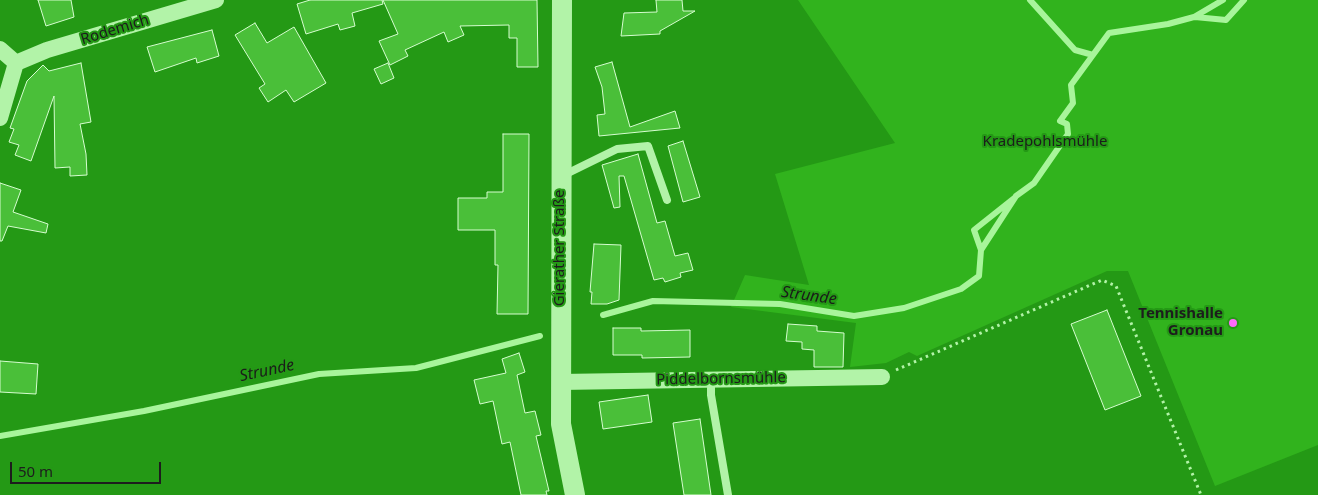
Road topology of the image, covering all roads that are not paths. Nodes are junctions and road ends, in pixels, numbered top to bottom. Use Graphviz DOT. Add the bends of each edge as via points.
graph roads {
  1 [pos="216,0"];
  2 [pos="562,0"];
  3 [pos="0,49"];
  4 [pos="16,63"];
  5 [pos="0,118"];
  6 [pos="560,176"];
  7 [pos="667,200"];
  8 [pos="882,377"];
  9 [pos="711,379"];
  10 [pos="560,382"];
  11 [pos="575,495"];
  12 [pos="728,495"];
  1 -- 4 [label="street, Rodemich" via="47,50"];
  2 -- 6 [label="street, Gierather Straße"];
  3 -- 4 [label="street"];
  4 -- 5 [label="street"];
  6 -- 7 [label="lane" via="618,149 648,146"];
  6 -- 10 [label="street, Gierather Straße"];
  8 -- 9 [label="street, Piddelbornsmühle"];
  9 -- 10 [label="street, Piddelbornsmühle"];
  9 -- 12 [label="lane"];
  10 -- 11 [label="street, Gierather Straße" via="561,424"];
}
